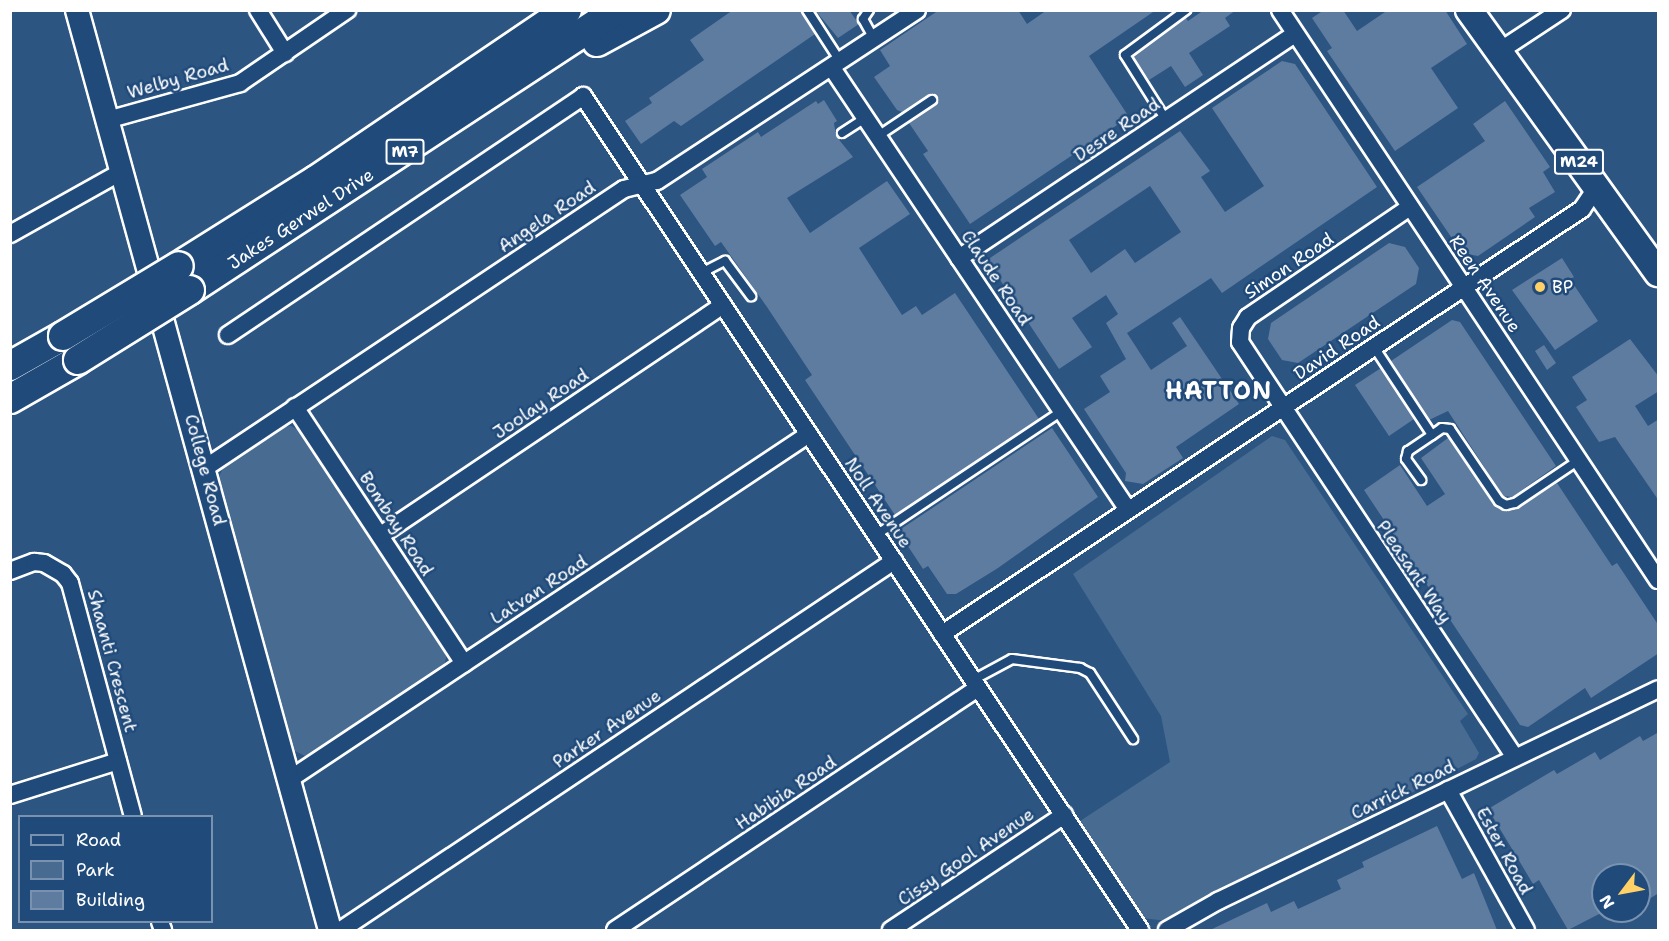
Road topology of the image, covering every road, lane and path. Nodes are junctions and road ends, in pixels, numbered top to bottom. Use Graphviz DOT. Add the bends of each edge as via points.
graph roads {
  1 [pos="77,10"];
  2 [pos="258,10"];
  3 [pos="347,10"];
  4 [pos="547,10"];
  5 [pos="567,10"];
  6 [pos="617,10"];
  7 [pos="656,10"];
  8 [pos="807,10"];
  9 [pos="870,10"];
  10 [pos="917,10"];
  11 [pos="1186,10"];
  12 [pos="1280,10"];
  13 [pos="1469,10"];
  14 [pos="1485,10"];
  15 [pos="1562,10"];
  16 [pos="1295,34"];
  17 [pos="874,40"];
  18 [pos="1501,50"];
  19 [pos="285,53"];
  20 [pos="836,65"];
  21 [pos="450,90"];
  22 [pos="932,100"];
  23 [pos="468,112"];
  24 [pos="866,118"];
  25 [pos="107,120"];
  26 [pos="1166,120"];
  27 [pos="842,133"];
  28 [pos="878,136"];
  29 [pos="121,172"];
  30 [pos="642,184"];
  31 [pos="1597,187"];
  32 [pos="1410,207"];
  33 [pos="10,234"];
  34 [pos="959,258"];
  35 [pos="701,273"];
  36 [pos="1659,273"];
  37 [pos="184,278"];
  38 [pos="1464,287"];
  39 [pos="751,296"];
  40 [pos="723,305"];
  41 [pos="228,335"];
  42 [pos="1374,347"];
  43 [pos="10,366"];
  44 [pos="10,399"];
  45 [pos="295,407"];
  46 [pos="1281,409"];
  47 [pos="1062,411"];
  48 [pos="809,434"];
  49 [pos="1432,435"];
  50 [pos="1579,460"];
  51 [pos="205,468"];
  52 [pos="1421,480"];
  53 [pos="1128,510"];
  54 [pos="381,535"];
  55 [pos="876,535"];
  56 [pos="894,561"];
  57 [pos="10,571"];
  58 [pos="1659,580"];
  59 [pos="942,634"];
  60 [pos="464,663"];
  61 [pos="976,684"];
  62 [pos="1659,689"];
  63 [pos="1133,739"];
  64 [pos="1515,757"];
  65 [pos="118,762"];
  66 [pos="290,779"];
  67 [pos="1448,790"];
  68 [pos="10,795"];
  69 [pos="133,815"];
  70 [pos="1064,815"];
  71 [pos="330,930"];
  72 [pos="341,930"];
  73 [pos="615,930"];
  74 [pos="891,930"];
  75 [pos="1140,930"];
  76 [pos="1167,930"];
  77 [pos="1526,930"];
  1 -- 25 [label="street, College Road"];
  2 -- 19 [label="street"];
  3 -- 19 [label="street, Welby Road"];
  4 -- 21 [label="highway"];
  5 -- 21 [label="highway, Jakes Gerwel Drive / M7"];
  6 -- 23 [label="highway, Jakes Gerwel Drive / M7"];
  7 -- 23 [label="highway"];
  8 -- 20 [label="lane"];
  9 -- 17 [label="lane" via="863,19"];
  10 -- 17 [label="street, Angela Road"];
  11 -- 26 [label="lane" via="1125,55"];
  12 -- 16 [label="street, Reen Avenue"];
  13 -- 18 [label="main road, M24" via="1492,45"];
  14 -- 18 [label="main road, M24" via="1501,39"];
  15 -- 18 [label="street"];
  16 -- 26 [label="street, Desre Road"];
  16 -- 32 [label="street, Reen Avenue"];
  17 -- 20 [label="street, Angela Road"];
  18 -- 31 [label="main road, M24"];
  19 -- 25 [label="street, Welby Road" via="237,84"];
  20 -- 24 [label="street, Claude Road"];
  20 -- 30 [label="street, Angela Road" via="657,181"];
  21 -- 37 [label="highway, Jakes Gerwel Drive / M7"];
  22 -- 28 [label="lane"];
  23 -- 37 [label="highway, Jakes Gerwel Drive / M7"];
  24 -- 27 [label="lane"];
  24 -- 28 [label="street, Claude Road"];
  25 -- 29 [label="street, College Road"];
  26 -- 34 [label="street, Desre Road"];
  28 -- 34 [label="street, Claude Road"];
  29 -- 33 [label="street"];
  29 -- 51 [label="street, College Road"];
  30 -- 35 [label="street, Noll Avenue"];
  30 -- 41 [label="street, Noll Avenue" via="584,96"];
  30 -- 45 [label="street, Angela Road" via="624,189"];
  31 -- 36 [label="main road, M24"];
  31 -- 38 [label="street, David Road" via="1582,209"];
  32 -- 38 [label="street, Reen Avenue"];
  32 -- 46 [label="street, Simon Road" via="1244,322 1239,335 1242,348"];
  34 -- 47 [label="street, Claude Road"];
  35 -- 39 [label="lane" via="725,261"];
  35 -- 40 [label="street, Noll Avenue"];
  37 -- 43 [label="highway, Jakes Gerwel Drive / M7, bridge"];
  37 -- 44 [label="highway, Jakes Gerwel Drive / M7, bridge" via="78,360"];
  38 -- 42 [label="street, David Road"];
  38 -- 50 [label="street, Reen Avenue"];
  40 -- 48 [label="street, Noll Avenue"];
  40 -- 54 [label="street, Joolay Road"];
  42 -- 46 [label="street, David Road"];
  42 -- 49 [label="lane"];
  45 -- 51 [label="street, Angela Road"];
  45 -- 54 [label="street, Bombay Road"];
  46 -- 53 [label="street, David Road"];
  46 -- 64 [label="street, Pleasant Way"];
  47 -- 53 [label="street, Claude Road"];
  47 -- 55 [label="lane"];
  48 -- 55 [label="street, Noll Avenue"];
  48 -- 60 [label="street, Latvan Road"];
  49 -- 50 [label="lane" via="1442,428 1450,429 1499,501 1506,505 1515,503"];
  49 -- 52 [label="lane" via="1408,451 1406,459"];
  50 -- 58 [label="street, Reen Avenue"];
  51 -- 66 [label="street, College Road"];
  53 -- 59 [label="street, David Road"];
  54 -- 60 [label="street, Bombay Road"];
  55 -- 56 [label="street, Noll Avenue"];
  56 -- 59 [label="street, Noll Avenue"];
  56 -- 72 [label="street, Parker Avenue"];
  57 -- 65 [label="street, Shaanti Crescent" via="34,562 44,563 54,567 70,584"];
  59 -- 61 [label="street, Noll Avenue"];
  60 -- 66 [label="street, Latvan Road"];
  61 -- 63 [label="lane" via="1012,659 1080,668 1090,673"];
  61 -- 70 [label="street, Noll Avenue"];
  61 -- 73 [label="street, Habibia Road"];
  62 -- 64 [label="street, Carrick Road"];
  64 -- 67 [label="street, Carrick Road"];
  65 -- 68 [label="street"];
  65 -- 69 [label="street, Shaanti Crescent"];
  66 -- 71 [label="street, College Road"];
  67 -- 76 [label="street, Carrick Road" via="1218,901"];
  67 -- 77 [label="street, Ester Road"];
  70 -- 74 [label="street, Cissy Gool Avenue"];
  70 -- 75 [label="street, Noll Avenue"];
}
